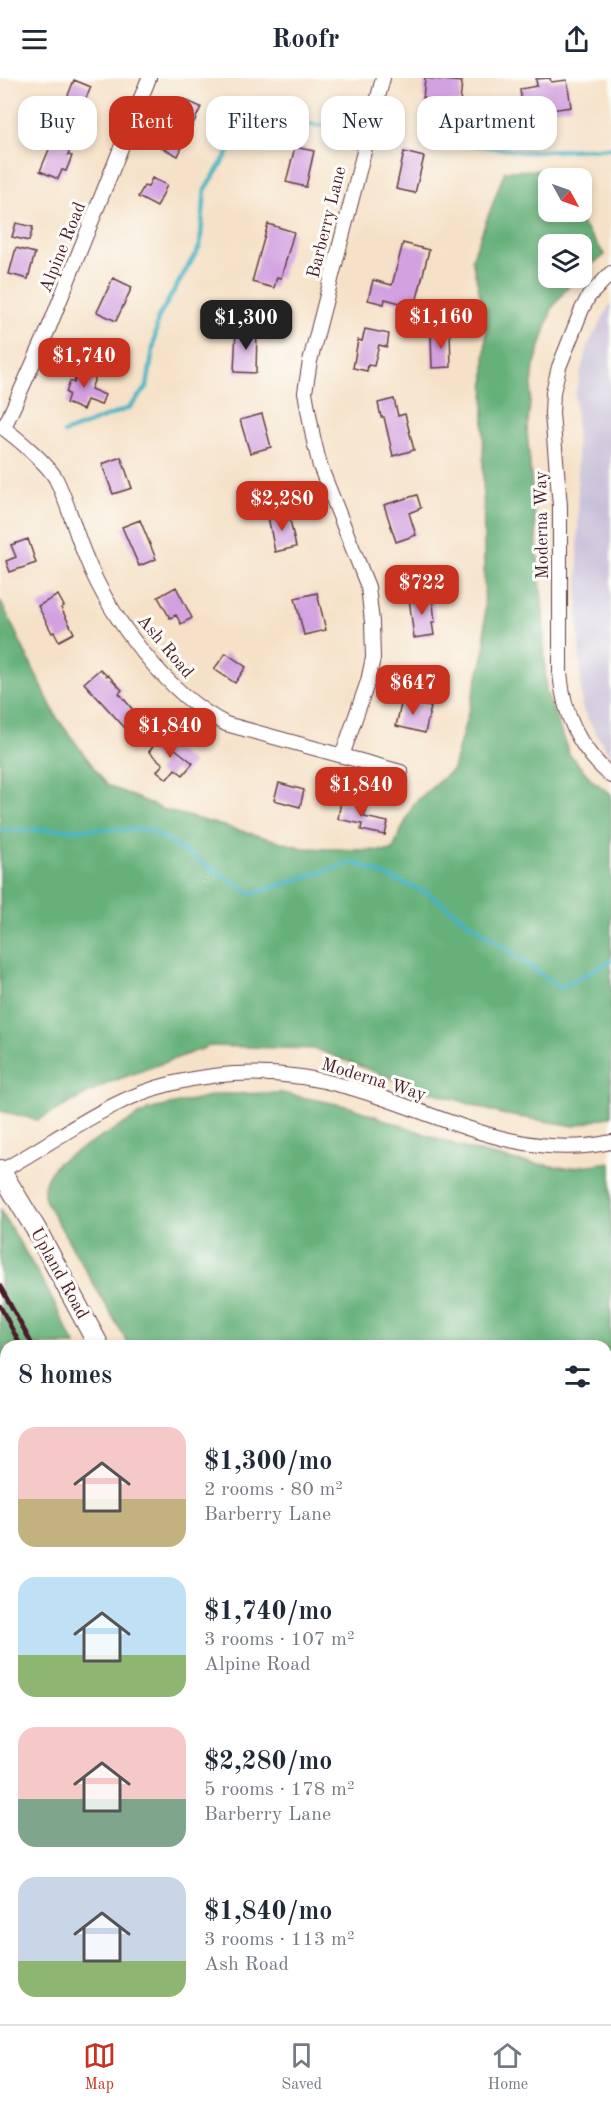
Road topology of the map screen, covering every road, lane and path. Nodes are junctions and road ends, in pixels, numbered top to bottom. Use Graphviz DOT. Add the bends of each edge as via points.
graph roads {
  1 [pos="149,78"];
  2 [pos="383,78"];
  3 [pos="611,273"];
  4 [pos="2,427"];
  5 [pos="342,756"];
  6 [pos="401,772"];
  7 [pos="611,776"];
  8 [pos="611,1142"];
  9 [pos="0,1171"];
  10 [pos="96,1340"];
  1 -- 4 [label="street, Alpine Road" via="48,330"];
  2 -- 5 [label="street, Barberry Lane" via="305,392 320,466 368,587 372,622 373,658 368,681"];
  3 -- 7 [label="street, Moderna Way" via="582,309 559,367 552,401 560,506 562,697 576,734"];
  4 -- 5 [label="street, Ash Road" via="14,434 55,476 103,593 157,669 185,697 226,724"];
  5 -- 6 [label="street, Ash Road"];
  8 -- 9 [label="street, Moderna Way" via="581,1147 531,1144 478,1131 347,1086 284,1074 240,1074 172,1083 130,1097 71,1127"];
  9 -- 10 [label="main road, Upland Road"];
}
